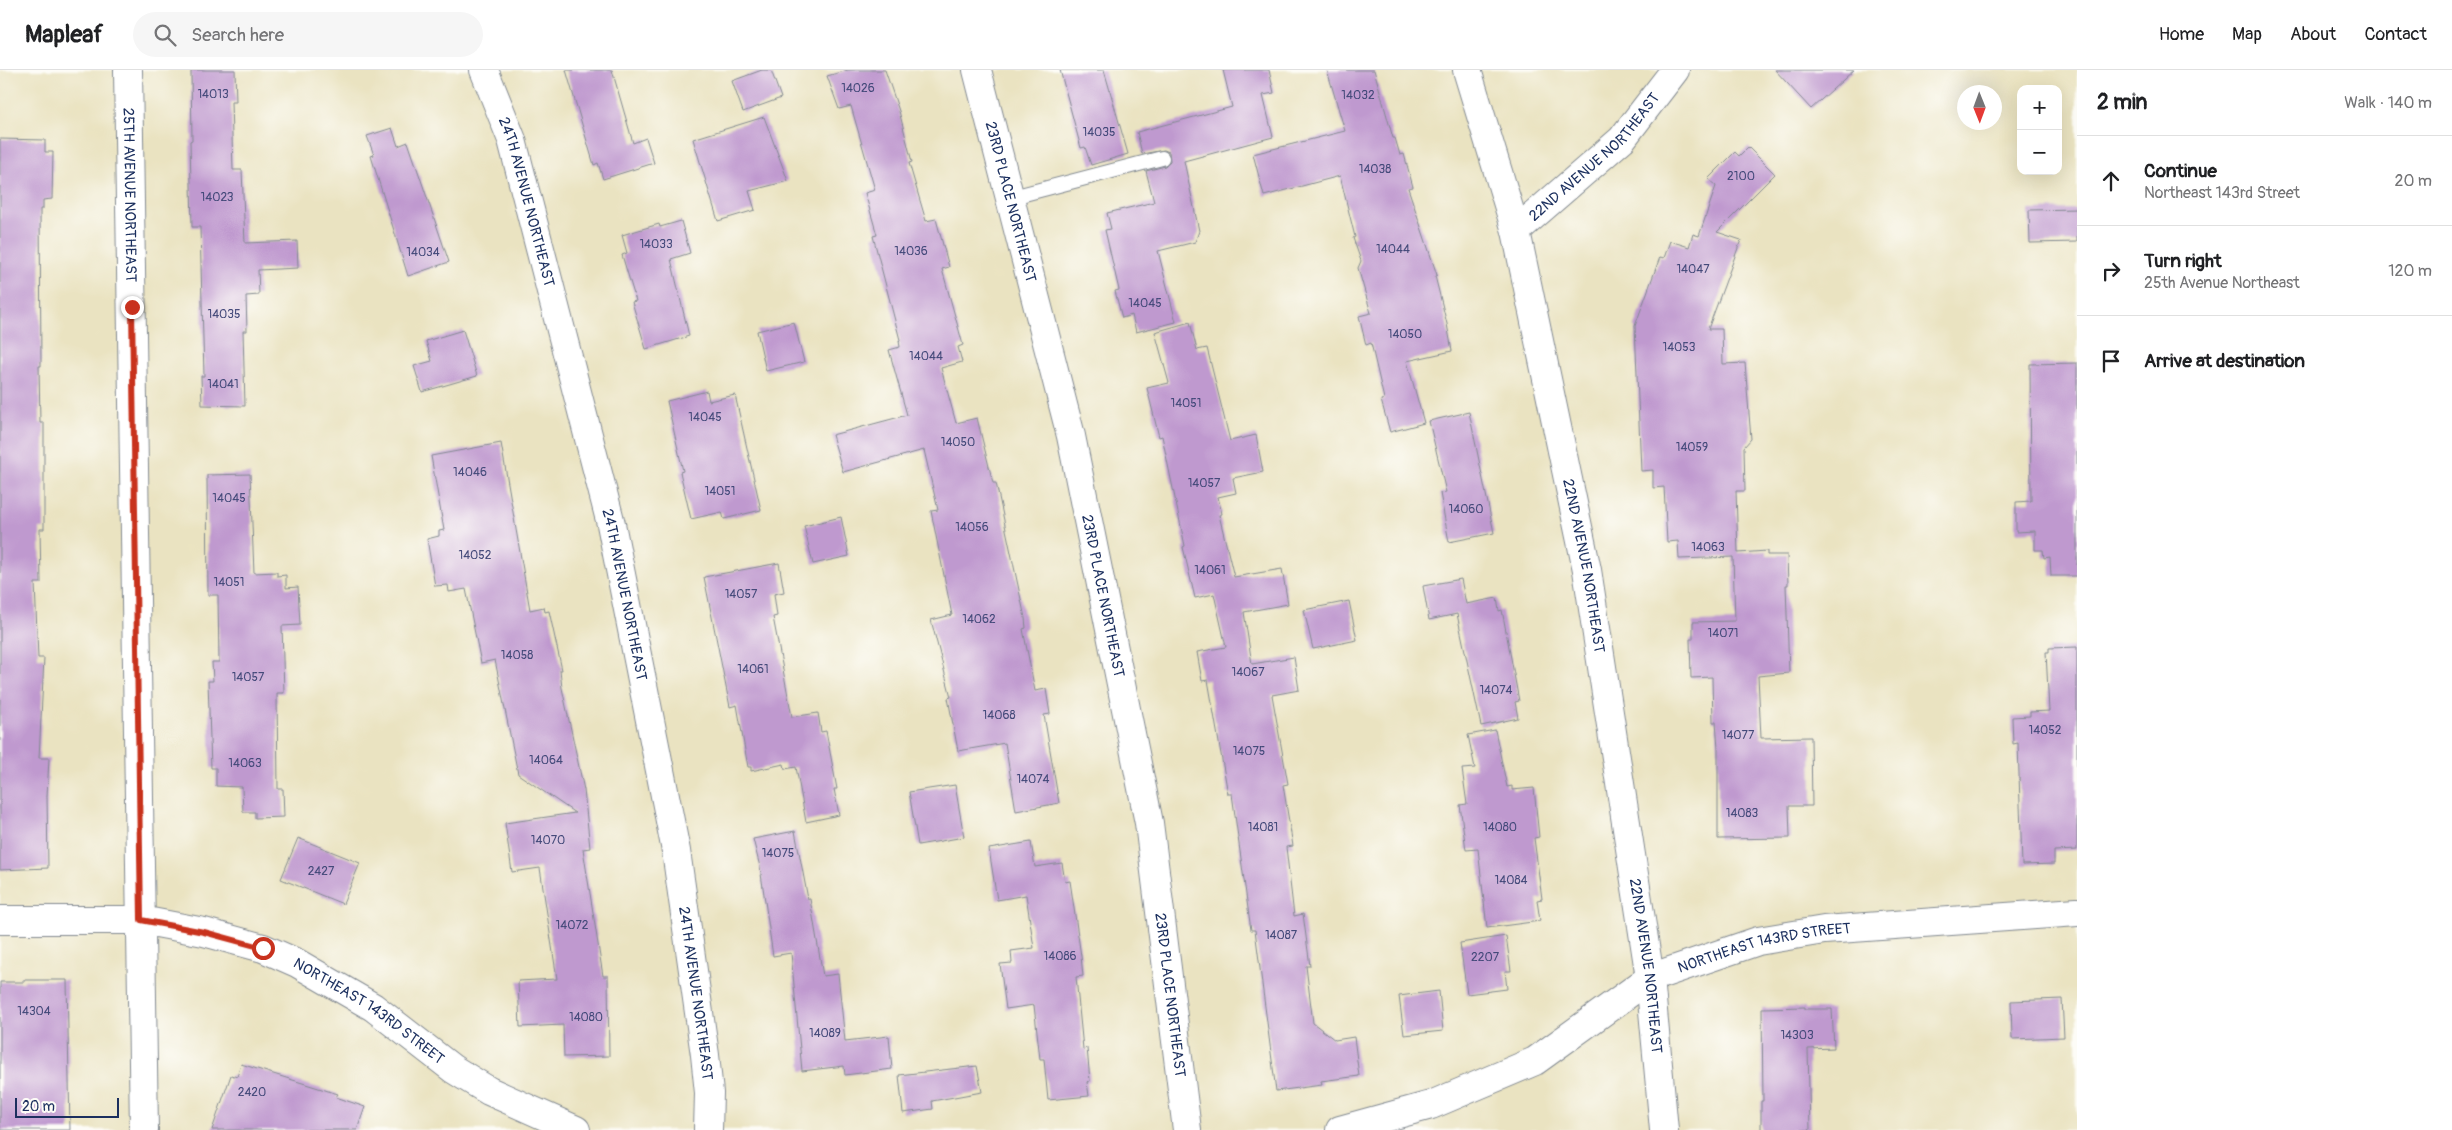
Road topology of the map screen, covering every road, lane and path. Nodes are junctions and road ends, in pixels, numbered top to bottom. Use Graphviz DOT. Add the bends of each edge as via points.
graph roads {
  1 [pos="128,70"];
  2 [pos="484,70"];
  3 [pos="977,70"];
  4 [pos="1467,70"];
  5 [pos="1675,70"];
  6 [pos="1162,158"];
  7 [pos="1009,198"];
  8 [pos="1516,232"];
  9 [pos="2077,912"];
  10 [pos="0,920"];
  11 [pos="141,920"];
  12 [pos="1650,978"];
  13 [pos="144,1130"];
  14 [pos="576,1130"];
  15 [pos="708,1130"];
  16 [pos="1187,1130"];
  17 [pos="1340,1130"];
  18 [pos="1664,1130"];
  1 -- 11 [label="street, 25TH AVENUE NORTHEAST"];
  2 -- 15 [label="street, 24TH AVENUE NORTHEAST" via="512,140 611,524 676,850 705,1054"];
  3 -- 7 [label="street, 23RD PLACE NORTHEAST"];
  4 -- 8 [label="street"];
  5 -- 8 [label="street, 22ND AVENUE NORTHEAST" via="1622,139"];
  6 -- 7 [label="lane"];
  7 -- 16 [label="street, 23RD PLACE NORTHEAST" via="1070,436 1149,823"];
  8 -- 12 [label="street, 22ND AVENUE NORTHEAST" via="1587,570"];
  9 -- 12 [label="street, NORTHEAST 143RD STREET" via="1824,930 1758,940"];
  10 -- 11 [label="street, NORTHEAST 143RD STREET"];
  11 -- 13 [label="street, 25TH AVENUE NORTHEAST"];
  11 -- 14 [label="street, NORTHEAST 143RD STREET" via="231,938 297,963 373,1007 453,1069 489,1091"];
  12 -- 17 [label="street, NORTHEAST 143RD STREET" via="1535,1061 1431,1105"];
  12 -- 18 [label="street, 22ND AVENUE NORTHEAST"];
}
